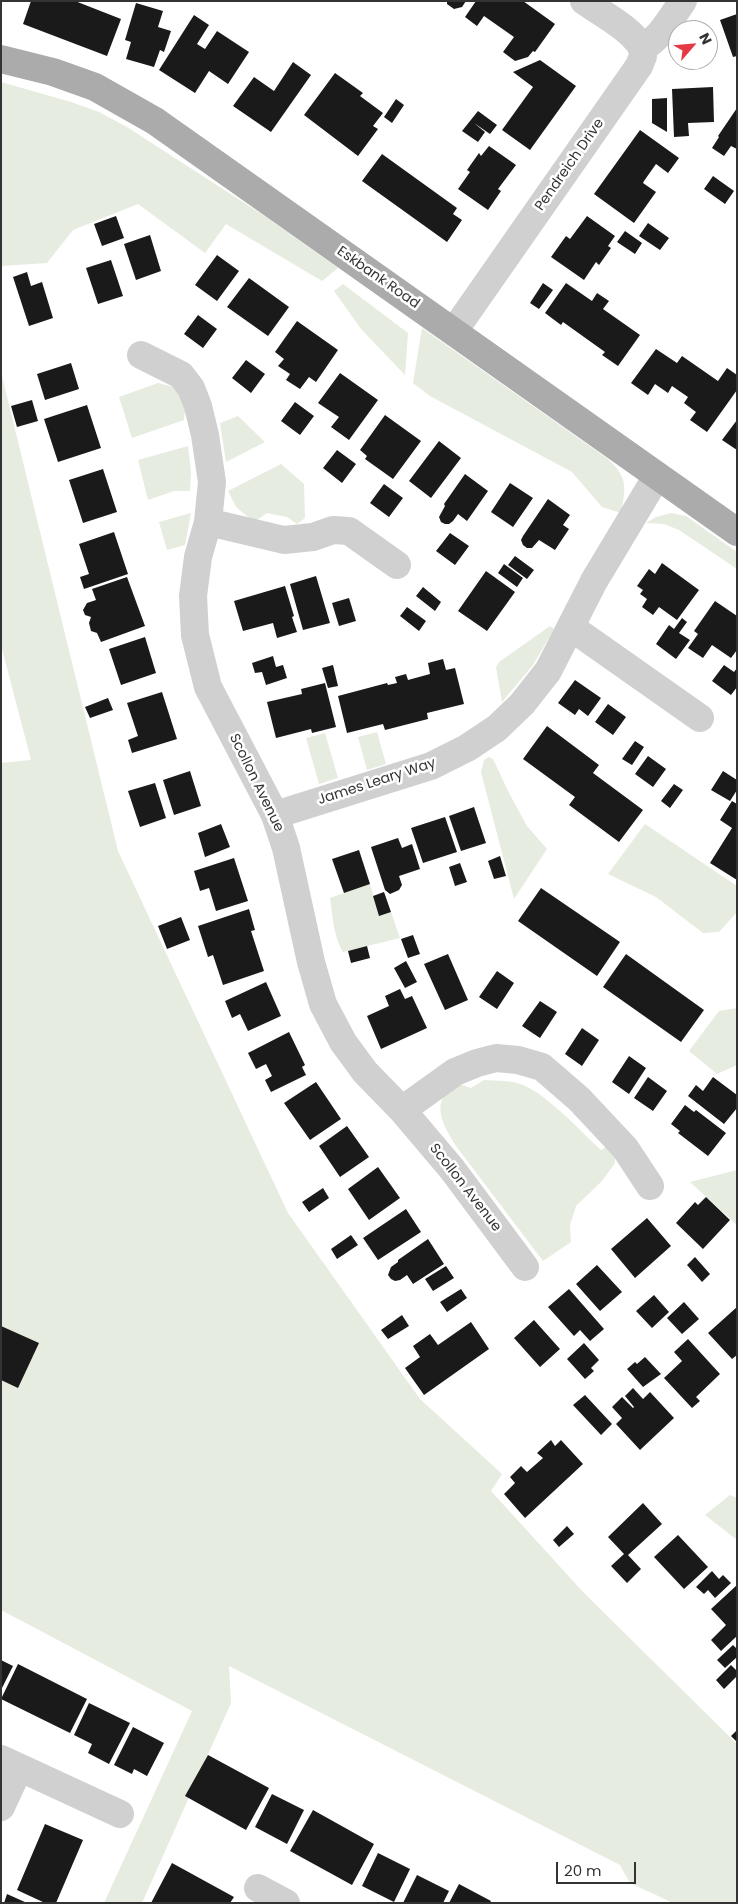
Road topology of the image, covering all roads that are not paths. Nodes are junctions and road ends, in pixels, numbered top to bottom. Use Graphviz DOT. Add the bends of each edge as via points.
graph roads {
  1 [pos="584,1"];
  2 [pos="683,1"];
  3 [pos="642,48"];
  4 [pos="1,59"];
  5 [pos="454,331"];
  6 [pos="141,355"];
  7 [pos="657,476"];
  8 [pos="208,522"];
  9 [pos="737,532"];
  10 [pos="397,564"];
  11 [pos="572,628"];
  12 [pos="700,718"];
  13 [pos="275,815"];
  14 [pos="402,1110"];
  15 [pos="650,1186"];
  16 [pos="525,1267"];
  17 [pos="10,1764"];
  18 [pos="1,1807"];
  19 [pos="120,1814"];
  20 [pos="258,1888"];
  21 [pos="286,1903"];
  1 -- 3 [label="street" via="630,33"];
  2 -- 3 [label="street" via="651,44"];
  3 -- 5 [label="street, Pendreich Drive" via="639,66"];
  4 -- 5 [label="main road, Eskbank Road" via="95,87 155,121"];
  5 -- 7 [label="main road, Eskbank Road"];
  6 -- 8 [label="street, Scollon Avenue" via="181,375 198,406 212,482"];
  7 -- 9 [label="main road, Eskbank Road"];
  7 -- 11 [label="street, James Leary Way" via="594,581"];
  8 -- 10 [label="street" via="284,540 313,537 333,530 349,531"];
  8 -- 13 [label="street, Scollon Avenue" via="198,558 193,596 195,635 208,687"];
  11 -- 12 [label="street"];
  11 -- 13 [label="street, James Leary Way" via="548,671 522,704 497,728 466,748 431,766"];
  13 -- 14 [label="street, Scollon Avenue" via="286,848 323,1004 343,1042 365,1072"];
  14 -- 15 [label="street" via="455,1072 477,1063 496,1058 542,1067 579,1099 625,1148"];
  14 -- 16 [label="street, Scollon Avenue" via="452,1169"];
  17 -- 18 [label="street"];
  17 -- 19 [label="street"];
  20 -- 21 [label="street"];
}
